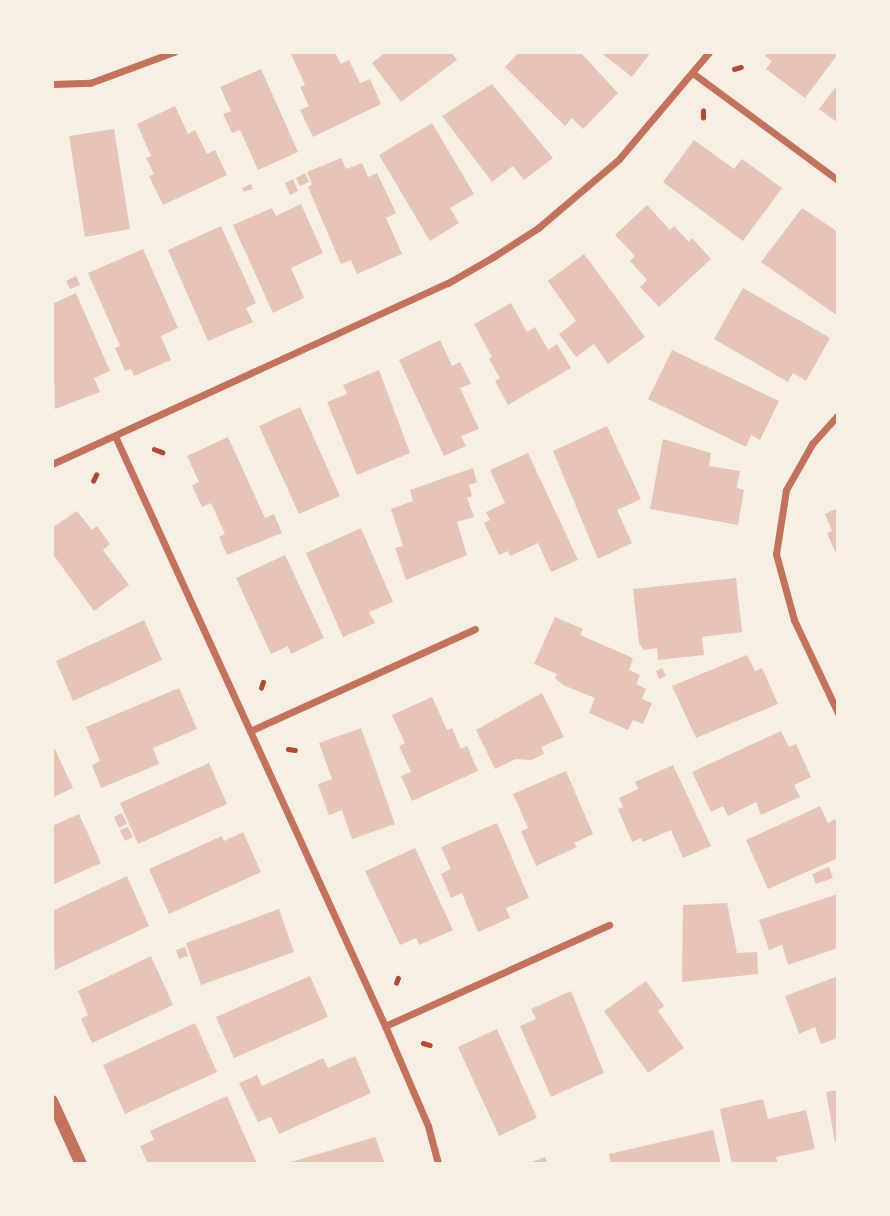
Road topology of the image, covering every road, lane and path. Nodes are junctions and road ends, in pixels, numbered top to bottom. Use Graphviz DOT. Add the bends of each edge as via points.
graph roads {
  1 [pos="174,52"];
  2 [pos="709,52"];
  3 [pos="741,67"];
  4 [pos="734,69"];
  5 [pos="694,74"];
  6 [pos="52,84"];
  7 [pos="704,111"];
  8 [pos="703,118"];
  9 [pos="838,180"];
  10 [pos="838,415"];
  11 [pos="115,436"];
  12 [pos="155,449"];
  13 [pos="162,452"];
  14 [pos="52,464"];
  15 [pos="475,629"];
  16 [pos="838,713"];
  17 [pos="250,731"];
  18 [pos="288,749"];
  19 [pos="295,750"];
  20 [pos="609,925"];
  21 [pos="385,1026"];
  22 [pos="423,1043"];
  23 [pos="430,1045"];
  24 [pos="52,1101"];
  25 [pos="81,1164"];
  26 [pos="438,1164"];
  1 -- 6 [label="street" via="90,83"];
  2 -- 5 [label="street"];
  3 -- 4 [label="path"];
  5 -- 9 [label="street"];
  5 -- 11 [label="street" via="619,159 538,228 493,257 448,283"];
  7 -- 8 [label="path"];
  10 -- 16 [label="street" via="812,444 786,490 776,554 794,620"];
  11 -- 14 [label="street"];
  11 -- 17 [label="street"];
  12 -- 13 [label="path"];
  15 -- 17 [label="street"];
  17 -- 21 [label="street"];
  18 -- 19 [label="path"];
  20 -- 21 [label="street"];
  21 -- 26 [label="street" via="428,1126"];
  22 -- 23 [label="path"];
  24 -- 25 [label="street"];
}
